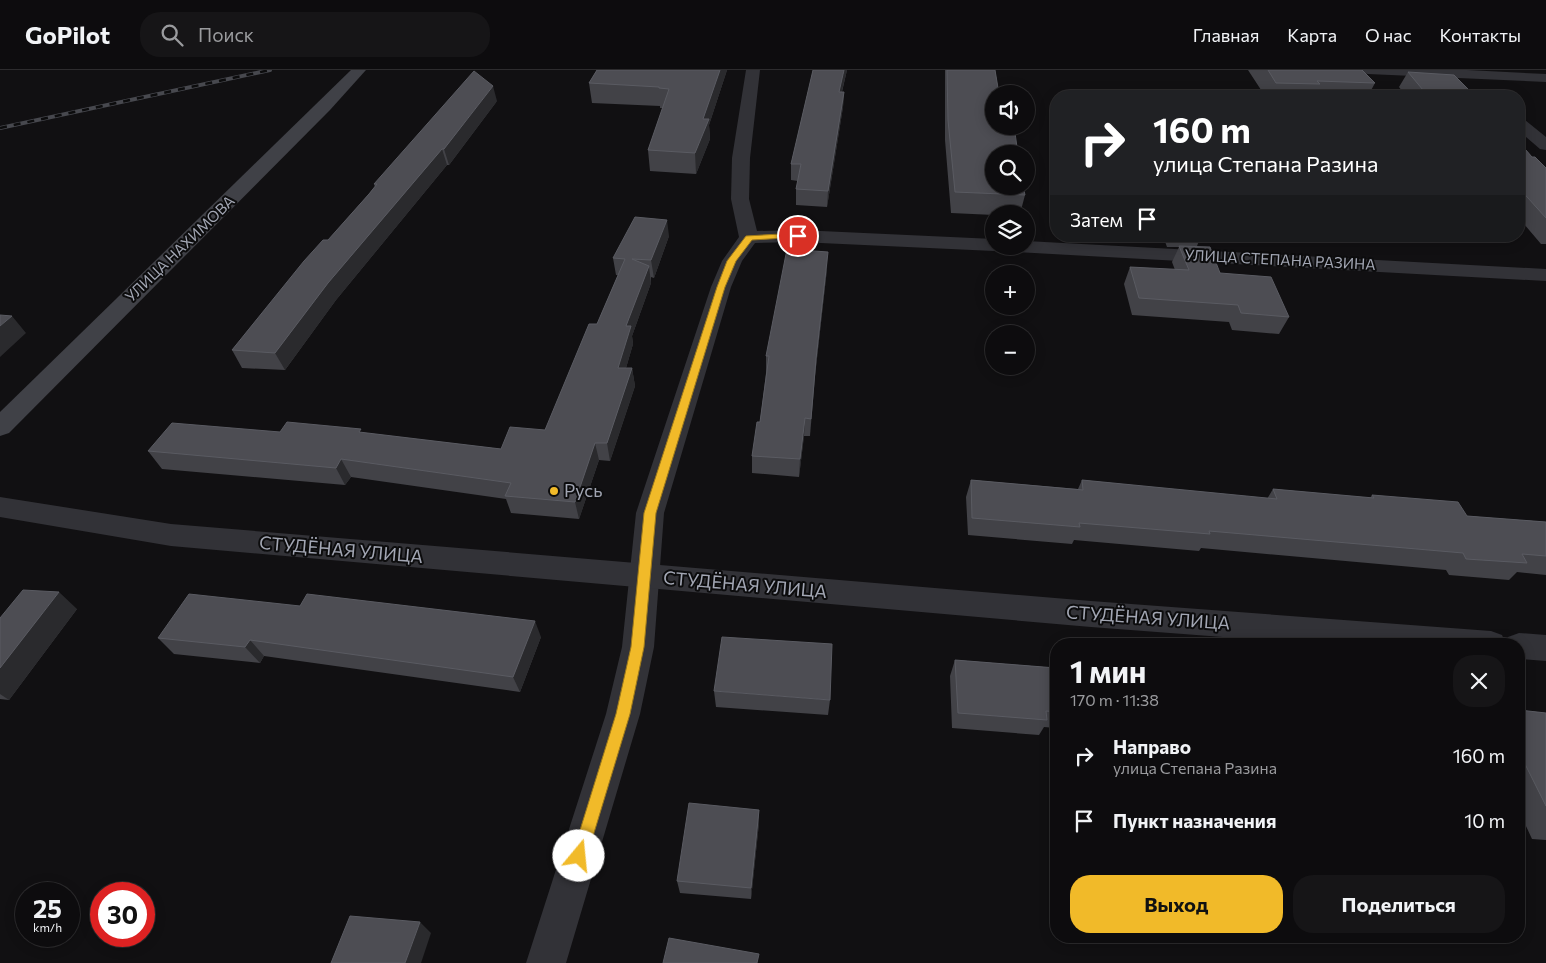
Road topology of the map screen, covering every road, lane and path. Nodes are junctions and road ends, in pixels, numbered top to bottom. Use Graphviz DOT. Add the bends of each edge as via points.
graph roads {
  1 [pos="359,70"];
  2 [pos="753,70"];
  3 [pos="1368,70"];
  4 [pos="1444,71"];
  5 [pos="1546,78"];
  6 [pos="1472,90"];
  7 [pos="1525,128"];
  8 [pos="1546,145"];
  9 [pos="749,237"];
  10 [pos="985,245"];
  11 [pos="1035,247"];
  12 [pos="1546,275"];
  13 [pos="0,427"];
  14 [pos="0,507"];
  15 [pos="644,576"];
  16 [pos="1411,638"];
  17 [pos="1525,646"];
  18 [pos="1546,648"];
  19 [pos="546,963"];
  1 -- 13 [label="main road, УЛИЦА НАХИМОВА"];
  2 -- 9 [label="street" via="741,158 740,191"];
  3 -- 4 [label="street"];
  4 -- 5 [label="street"];
  4 -- 6 [label="street"];
  7 -- 8 [label="street"];
  9 -- 10 [label="street" via="798,236"];
  9 -- 15 [label="street" via="732,261 721,287 650,513"];
  11 -- 12 [label="street, УЛИЦА СТЕПАНА РАЗИНА"];
  14 -- 15 [label="street, СТУДЁНАЯ УЛИЦА" via="171,535"];
  15 -- 16 [label="street, СТУДЁНАЯ УЛИЦА"];
  15 -- 19 [label="street" via="638,647 623,714"];
  17 -- 18 [label="street"];
}
